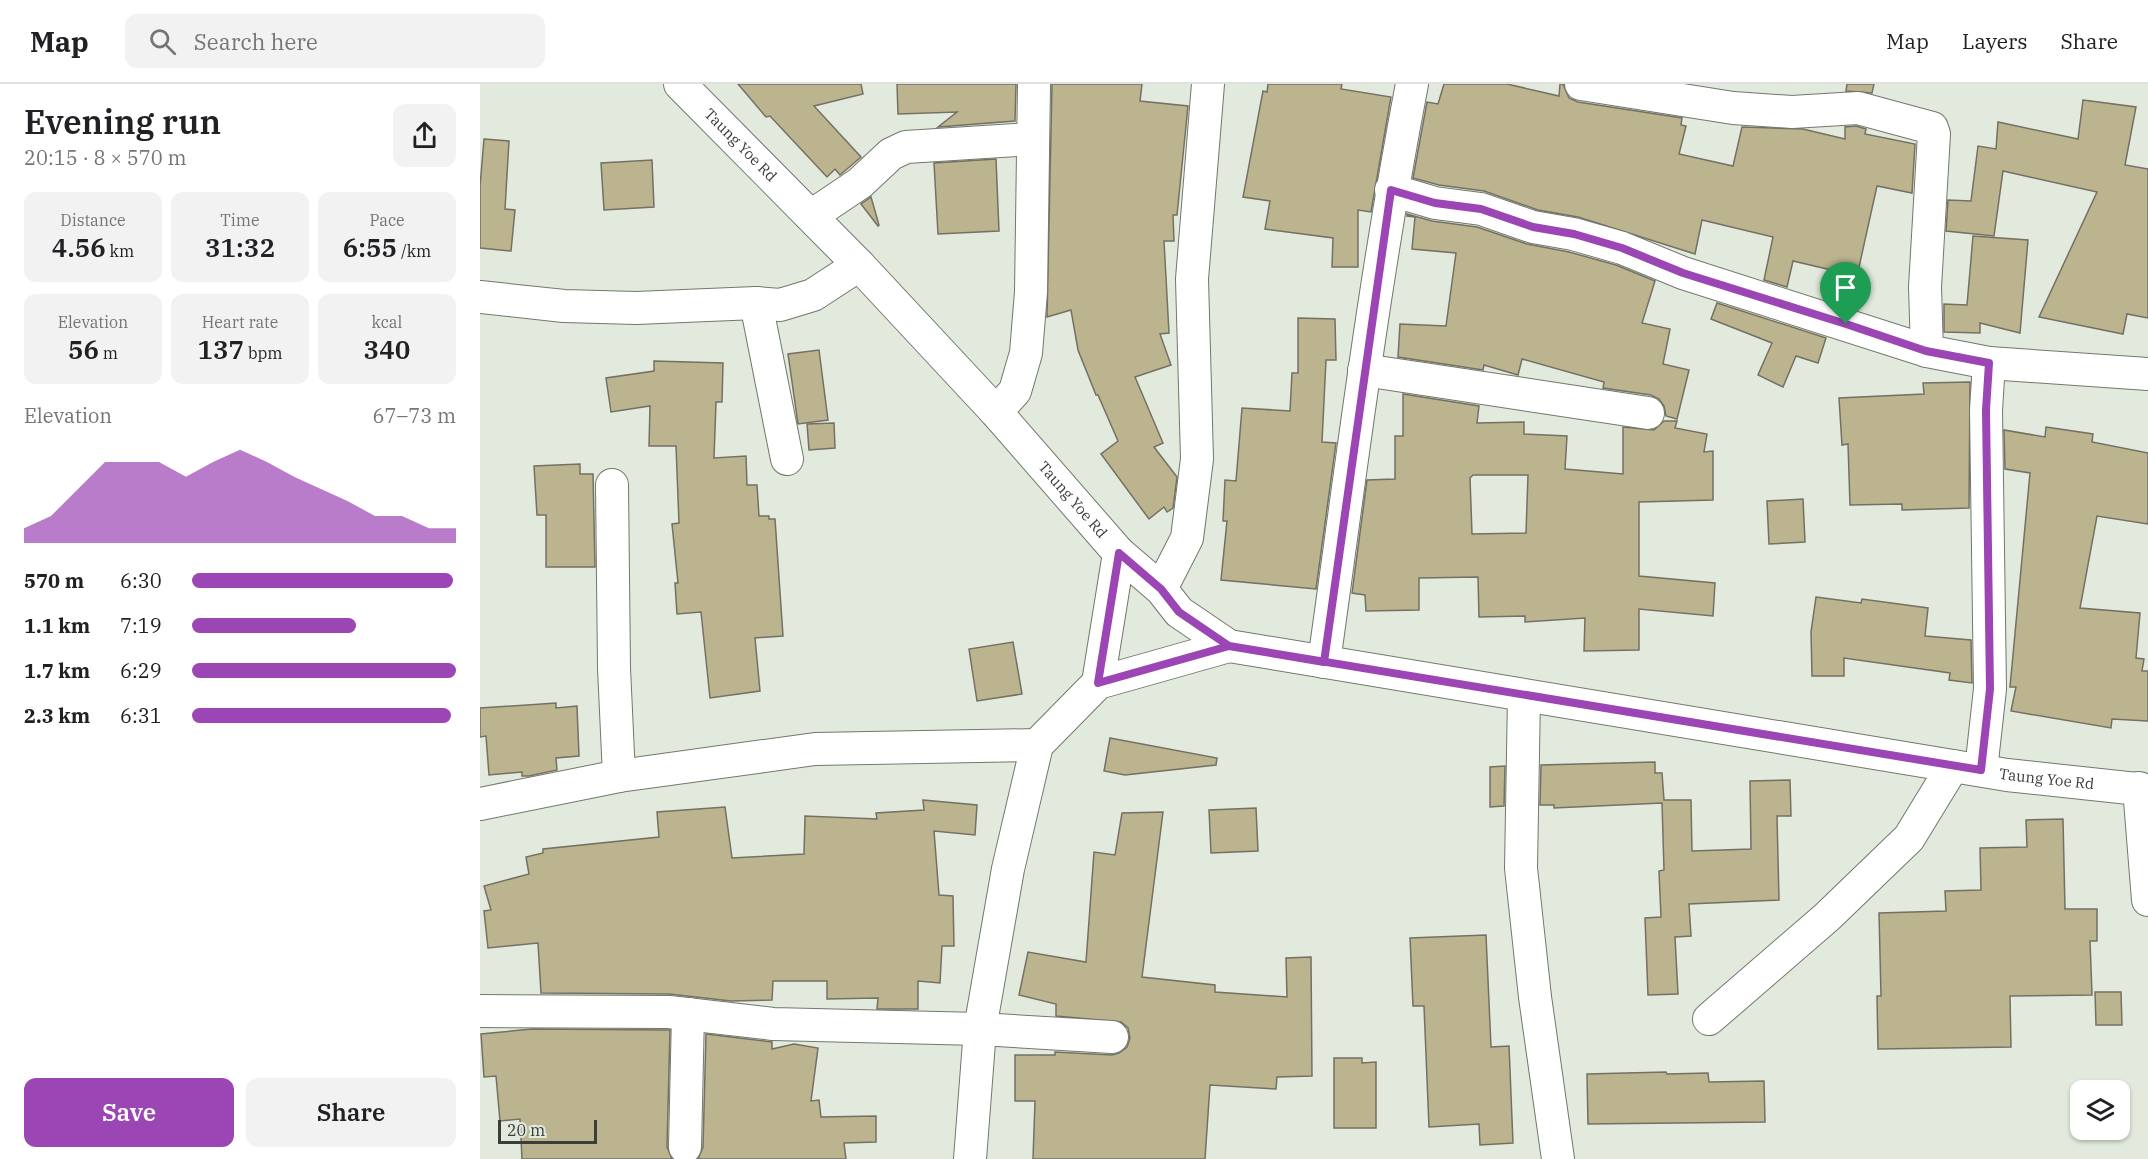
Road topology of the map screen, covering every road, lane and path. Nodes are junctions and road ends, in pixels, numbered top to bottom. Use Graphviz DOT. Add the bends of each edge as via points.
graph roads {
  1 [pos="680,84"];
  2 [pos="1034,84"];
  3 [pos="1208,84"];
  4 [pos="1412,84"];
  5 [pos="1581,84"];
  6 [pos="1778,97"];
  7 [pos="1032,139"];
  8 [pos="1391,190"];
  9 [pos="811,216"];
  10 [pos="859,265"];
  11 [pos="480,297"];
  12 [pos="756,303"];
  13 [pos="1926,351"];
  14 [pos="1989,363"];
  15 [pos="1364,370"];
  16 [pos="2148,374"];
  17 [pos="996,412"];
  18 [pos="1648,413"];
  19 [pos="787,459"];
  20 [pos="612,484"];
  21 [pos="1119,553"];
  22 [pos="1161,589"];
  23 [pos="1229,646"];
  24 [pos="1324,662"];
  25 [pos="1098,683"];
  26 [pos="1524,696"];
  27 [pos="1037,745"];
  28 [pos="1967,768"];
  29 [pos="619,776"];
  30 [pos="2144,789"];
  31 [pos="480,804"];
  32 [pos="2148,900"];
  33 [pos="480,1011"];
  34 [pos="688,1014"];
  35 [pos="1709,1019"];
  36 [pos="980,1029"];
  37 [pos="1112,1037"];
  38 [pos="685,1147"];
  39 [pos="1556,1158"];
  40 [pos="970,1159"];
  1 -- 9 [label="street, Taung Yoe Rd"];
  2 -- 7 [label="street"];
  3 -- 22 [label="street" via="1192,279 1197,459 1187,538"];
  4 -- 8 [label="street"];
  5 -- 6 [label="street" via="1733,108"];
  6 -- 13 [label="street" via="1858,108 1932,128"];
  7 -- 9 [label="street" via="906,147 891,154 860,183"];
  7 -- 17 [label="street" via="1031,292 1026,353 1015,391"];
  8 -- 13 [label="street" via="1435,203 1481,209 1533,227 1622,248 1683,273"];
  8 -- 15 [label="street"];
  9 -- 10 [label="street, Taung Yoe Rd"];
  10 -- 12 [label="street" via="813,295 780,305"];
  10 -- 17 [label="street, Taung Yoe Rd"];
  11 -- 12 [label="street" via="564,306 636,308"];
  12 -- 19 [label="street"];
  13 -- 14 [label="street"];
  14 -- 16 [label="street"];
  14 -- 28 [label="street" via="1986,410 1990,689"];
  15 -- 18 [label="street"];
  15 -- 24 [label="street"];
  17 -- 21 [label="street, Taung Yoe Rd"];
  20 -- 29 [label="street"];
  21 -- 22 [label="street, Taung Yoe Rd"];
  21 -- 25 [label="street"];
  22 -- 23 [label="street, Taung Yoe Rd" via="1179,612"];
  23 -- 24 [label="street, Taung Yoe Rd"];
  23 -- 25 [label="street"];
  24 -- 26 [label="street, Taung Yoe Rd"];
  25 -- 27 [label="street"];
  26 -- 28 [label="street, Taung Yoe Rd"];
  26 -- 39 [label="street" via="1521,868"];
  27 -- 29 [label="street" via="815,749"];
  27 -- 36 [label="street" via="1008,869"];
  28 -- 30 [label="street, Taung Yoe Rd"];
  28 -- 35 [label="street" via="1909,838 1827,917"];
  29 -- 31 [label="street"];
  30 -- 32 [label="street"];
  33 -- 34 [label="street"];
  34 -- 36 [label="street" via="773,1024"];
  34 -- 38 [label="street"];
  36 -- 37 [label="street"];
  36 -- 40 [label="street"];
}
